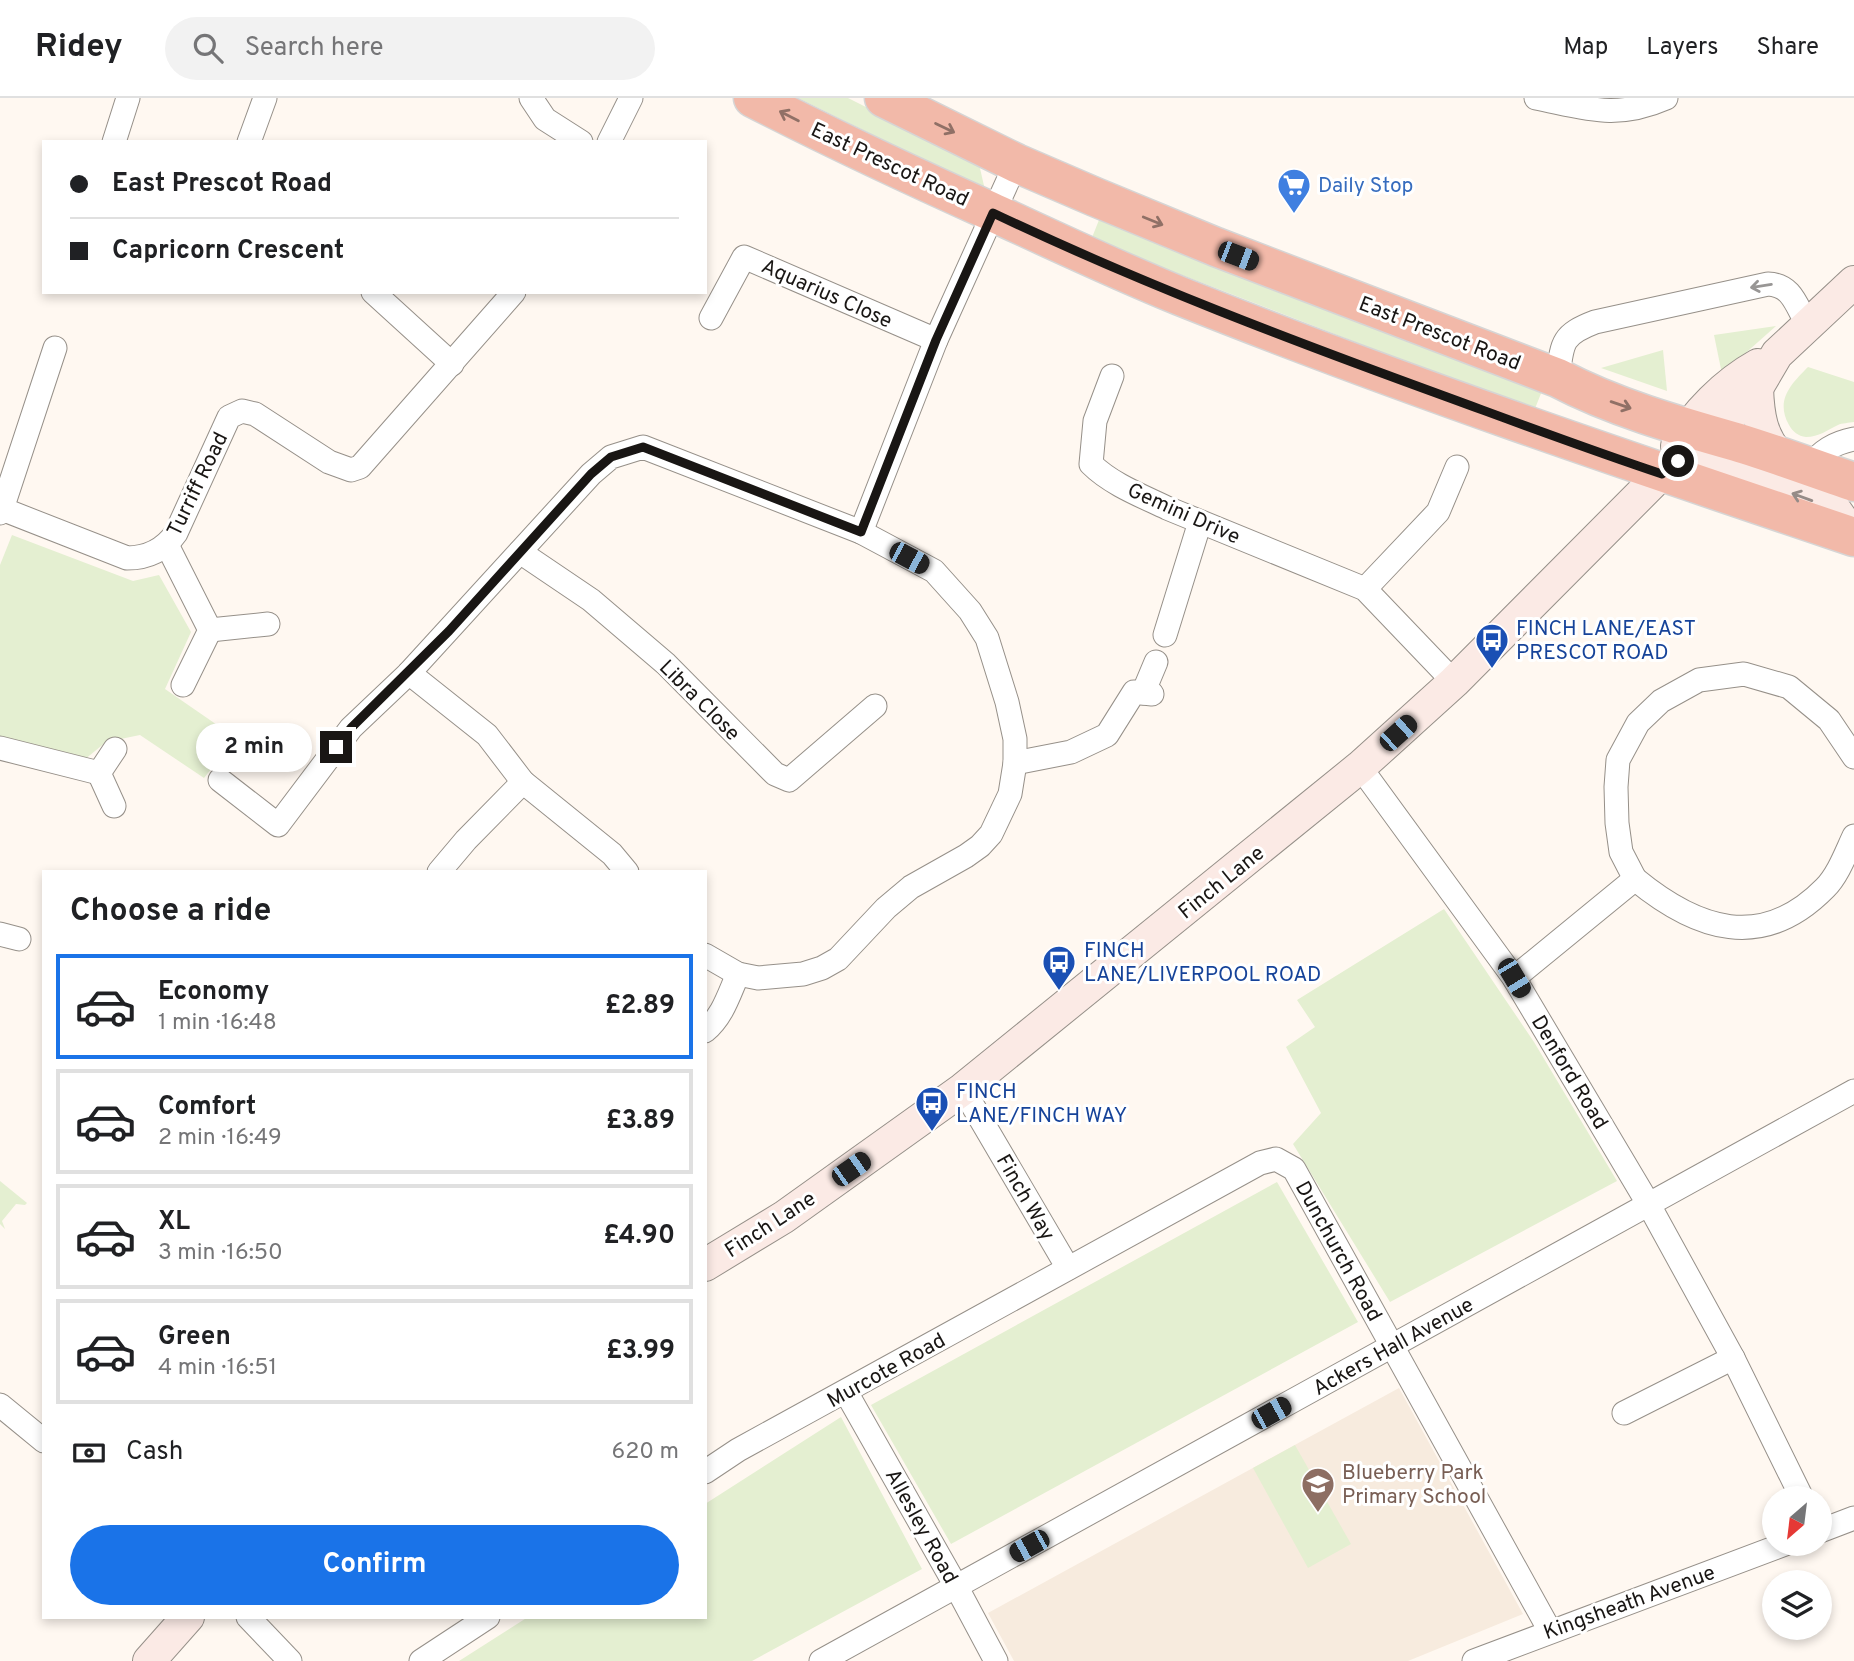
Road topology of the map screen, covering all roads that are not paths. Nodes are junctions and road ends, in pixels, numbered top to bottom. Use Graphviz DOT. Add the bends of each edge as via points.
graph roads {
  1 [pos="128,98"];
  2 [pos="265,98"];
  3 [pos="531,98"];
  4 [pos="631,98"];
  5 [pos="753,98"];
  6 [pos="884,98"];
  7 [pos="1536,98"];
  8 [pos="1644,103"];
  9 [pos="115,140"];
  10 [pos="250,140"];
  11 [pos="578,140"];
  12 [pos="610,140"];
  13 [pos="1016,163"];
  14 [pos="993,213"];
  15 [pos="1854,282"];
  16 [pos="375,294"];
  17 [pos="512,294"];
  18 [pos="711,318"];
  19 [pos="1807,324"];
  20 [pos="936,340"];
  21 [pos="55,348"];
  22 [pos="1777,354"];
  23 [pos="452,364"];
  24 [pos="1112,376"];
  25 [pos="1558,378"];
  26 [pos="1757,388"];
  27 [pos="1697,438"];
  28 [pos="1854,439"];
  29 [pos="1608,456"];
  30 [pos="1795,462"];
  31 [pos="1457,467"];
  32 [pos="1662,474"];
  33 [pos="1854,482"];
  34 [pos="1,511"];
  35 [pos="1614,521"];
  36 [pos="1200,522"];
  37 [pos="861,532"];
  38 [pos="1854,537"];
  39 [pos="167,545"];
  40 [pos="520,552"];
  41 [pos="1365,589"];
  42 [pos="268,624"];
  43 [pos="210,630"];
  44 [pos="1165,635"];
  45 [pos="1156,662"];
  46 [pos="409,673"];
  47 [pos="1454,682"];
  48 [pos="183,685"];
  49 [pos="874,706"];
  50 [pos="0,748"];
  51 [pos="115,749"];
  52 [pos="1854,757"];
  53 [pos="1015,762"];
  54 [pos="1360,766"];
  55 [pos="100,773"];
  56 [pos="220,780"];
  57 [pos="523,782"];
  58 [pos="114,806"];
  59 [pos="1854,836"];
  60 [pos="441,870"];
  61 [pos="625,870"];
  62 [pos="1635,879"];
  63 [pos="707,956"];
  64 [pos="738,974"];
  65 [pos="1514,978"];
  66 [pos="707,1029"];
  67 [pos="964,1090"];
  68 [pos="1854,1091"];
  69 [pos="1649,1205"];
  70 [pos="707,1264"];
  71 [pos="1068,1268"];
  72 [pos="1393,1347"];
  73 [pos="1734,1358"];
  74 [pos="846,1392"];
  75 [pos="0,1405"];
  76 [pos="1624,1413"];
  77 [pos="42,1439"];
  78 [pos="707,1471"];
  79 [pos="1796,1486"];
  80 [pos="1854,1518"];
  81 [pos="1832,1526"];
  82 [pos="1762,1553"];
  83 [pos="956,1586"];
  84 [pos="186,1619"];
  85 [pos="250,1619"];
  86 [pos="485,1619"];
  87 [pos="1550,1631"];
  88 [pos="149,1661"];
  89 [pos="290,1661"];
  90 [pos="421,1661"];
  91 [pos="821,1661"];
  92 [pos="996,1661"];
  93 [pos="1474,1661"];
  1 -- 9 [label="street"];
  2 -- 10 [label="street"];
  3 -- 11 [label="street" via="545,119"];
  4 -- 12 [label="street"];
  14 -- 5 [label="highway, East Prescot Road, one-way"];
  6 -- 13 [label="highway, East Prescot Road, one-way"];
  7 -- 8 [label="street" via="1604,111"];
  13 -- 14 [label="street"];
  13 -- 25 [label="highway, East Prescot Road, one-way" via="1227,252"];
  14 -- 20 [label="street"];
  14 -- 29 [label="highway, East Prescot Road" via="1190,300"];
  15 -- 19 [label="street"];
  16 -- 23 [label="street"];
  17 -- 23 [label="street, Turriff Road"];
  18 -- 20 [label="street, Aquarius Close" via="744,257"];
  19 -- 22 [label="street"];
  19 -- 25 [label="street, one-way" via="1786,289 1768,284 1579,328 1564,342"];
  20 -- 37 [label="street"];
  21 -- 34 [label="street, Turriff Road"];
  22 -- 26 [label="street"];
  22 -- 27 [label="street" via="1742,374"];
  23 -- 39 [label="street, Turriff Road" via="360,467 351,470 329,462 255,414 242,411 229,417"];
  24 -- 36 [label="street, Gemini Drive" via="1096,421 1091,464 1136,493"];
  25 -- 27 [label="highway, East Prescot Road, one-way"];
  26 -- 27 [label="street"];
  26 -- 30 [label="street" via="1762,429 1769,444"];
  27 -- 30 [label="highway, East Prescot Road"];
  27 -- 32 [label="street, Finch Lane"];
  38 -- 27 [label="street, one-way" via="1833,508 1712,463"];
  28 -- 30 [label="street"];
  29 -- 32 [label="highway, East Prescot Road"];
  29 -- 35 [label="street" via="1619,494"];
  30 -- 33 [label="highway, East Prescot Road"];
  31 -- 41 [label="street" via="1438,512"];
  32 -- 35 [label="street, Finch Lane"];
  32 -- 38 [label="highway, East Prescot Road"];
  34 -- 39 [label="street, Turriff Road" via="127,558 142,558"];
  35 -- 47 [label="street, Finch Lane"];
  36 -- 41 [label="street, Gemini Drive"];
  36 -- 44 [label="street"];
  37 -- 40 [label="street" via="643,447 611,457 591,474"];
  37 -- 53 [label="street" via="934,571 970,611 987,638 1007,702"];
  39 -- 43 [label="street"];
  40 -- 46 [label="street"];
  40 -- 49 [label="street, Libra Close" via="590,600 666,664 775,774 789,780"];
  41 -- 47 [label="street, Gemini Drive"];
  42 -- 43 [label="street"];
  43 -- 48 [label="street"];
  45 -- 53 [label="street" via="1148,694 1134,692 1107,735 1072,752"];
  46 -- 56 [label="street" via="351,728 278,825"];
  46 -- 57 [label="street" via="487,735"];
  47 -- 54 [label="street, Finch Lane"];
  50 -- 55 [label="street"];
  51 -- 55 [label="street"];
  52 -- 62 [label="street" via="1829,720 1789,687 1744,674 1699,680 1661,701 1638,723 1618,760 1621,852"];
  53 -- 64 [label="street" via="1010,794 991,834 980,846 911,887 838,959 822,968 781,977"];
  54 -- 65 [label="street, Denford Road"];
  54 -- 67 [label="street, Finch Lane"];
  55 -- 58 [label="street"];
  57 -- 60 [label="street"];
  57 -- 61 [label="street"];
  59 -- 62 [label="street" via="1827,887 1782,920 1753,927 1717,926 1690,916"];
  62 -- 65 [label="street"];
  63 -- 64 [label="street"];
  64 -- 66 [label="street" via="723,1009"];
  65 -- 69 [label="street, Denford Road"];
  67 -- 70 [label="street, Finch Lane" via="784,1217"];
  67 -- 71 [label="street, Finch Way"];
  68 -- 69 [label="street, Ackers Hall Avenue"];
  69 -- 72 [label="street, Ackers Hall Avenue"];
  69 -- 73 [label="street, Denford Road"];
  71 -- 72 [label="street, Dunchurch Road" via="1260,1163 1276,1159 1294,1169"];
  71 -- 74 [label="street, Murcote Road"];
  72 -- 83 [label="street, Ackers Hall Avenue"];
  72 -- 87 [label="street, Dunchurch Road"];
  73 -- 76 [label="street"];
  73 -- 79 [label="street, Denford Road"];
  74 -- 78 [label="street, Murcote Road"];
  74 -- 83 [label="street, Allesley Road"];
  75 -- 77 [label="street"];
  80 -- 81 [label="street"];
  82 -- 87 [label="street, Kingsheath Avenue"];
  83 -- 91 [label="street, Ackers Hall Avenue"];
  83 -- 92 [label="street, Allesley Road"];
  84 -- 88 [label="street"];
  85 -- 89 [label="street"];
  86 -- 90 [label="street"];
  87 -- 93 [label="street, Kingsheath Avenue"];
}
